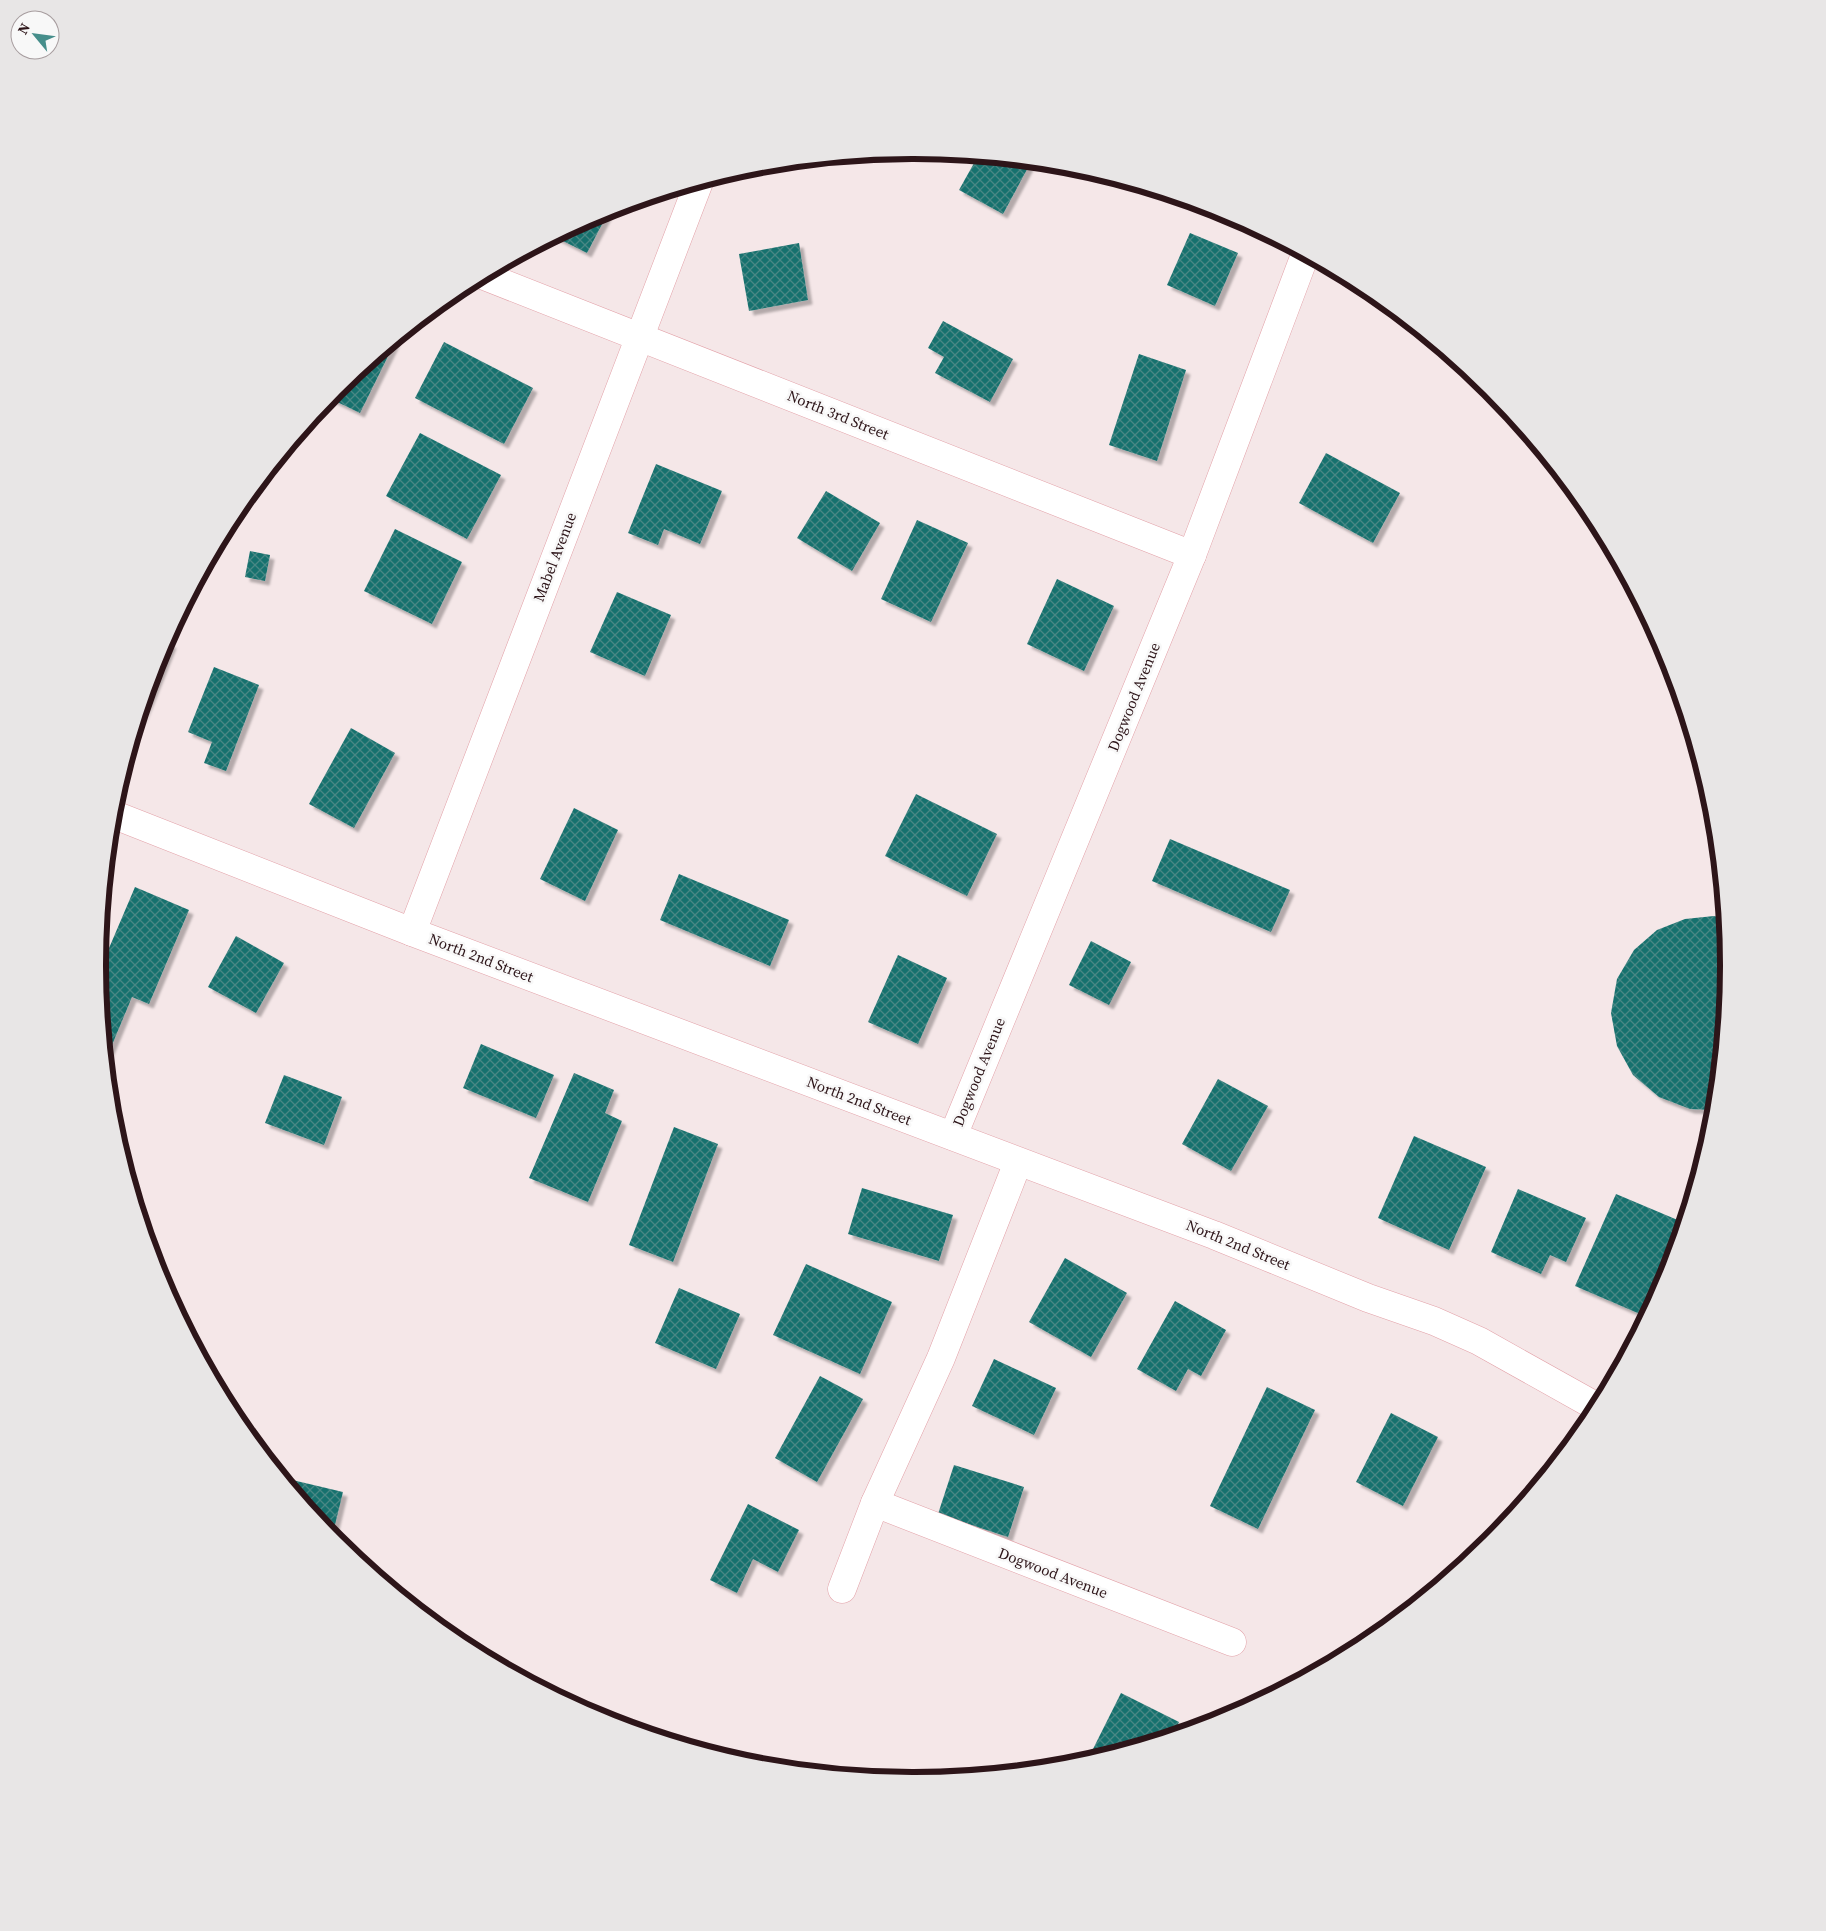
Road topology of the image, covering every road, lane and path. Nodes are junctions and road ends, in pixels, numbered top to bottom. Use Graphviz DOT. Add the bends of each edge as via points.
graph roads {
  1 [pos="697,188"];
  2 [pos="1303,260"];
  3 [pos="490,279"];
  4 [pos="639,336"];
  5 [pos="1192,555"];
  6 [pos="120,817"];
  7 [pos="412,932"];
  8 [pos="953,1136"];
  9 [pos="1018,1162"];
  10 [pos="1591,1403"];
  11 [pos="875,1504"];
  12 [pos="842,1589"];
  13 [pos="1232,1642"];
  1 -- 4 [label="street, Mabel Avenue"];
  2 -- 5 [label="street, Dogwood Avenue"];
  3 -- 4 [label="street, North 3rd Street"];
  4 -- 5 [label="street, North 3rd Street"];
  4 -- 7 [label="street, Mabel Avenue"];
  5 -- 8 [label="street, Dogwood Avenue"];
  6 -- 7 [label="street, North 2nd Street"];
  7 -- 8 [label="street, North 2nd Street"];
  8 -- 9 [label="street, North 2nd Street"];
  9 -- 10 [label="street, North 2nd Street" via="1434,1321 1479,1341"];
  9 -- 11 [label="street" via="941,1358"];
  11 -- 12 [label="street"];
  11 -- 13 [label="street, Dogwood Avenue"];
}
